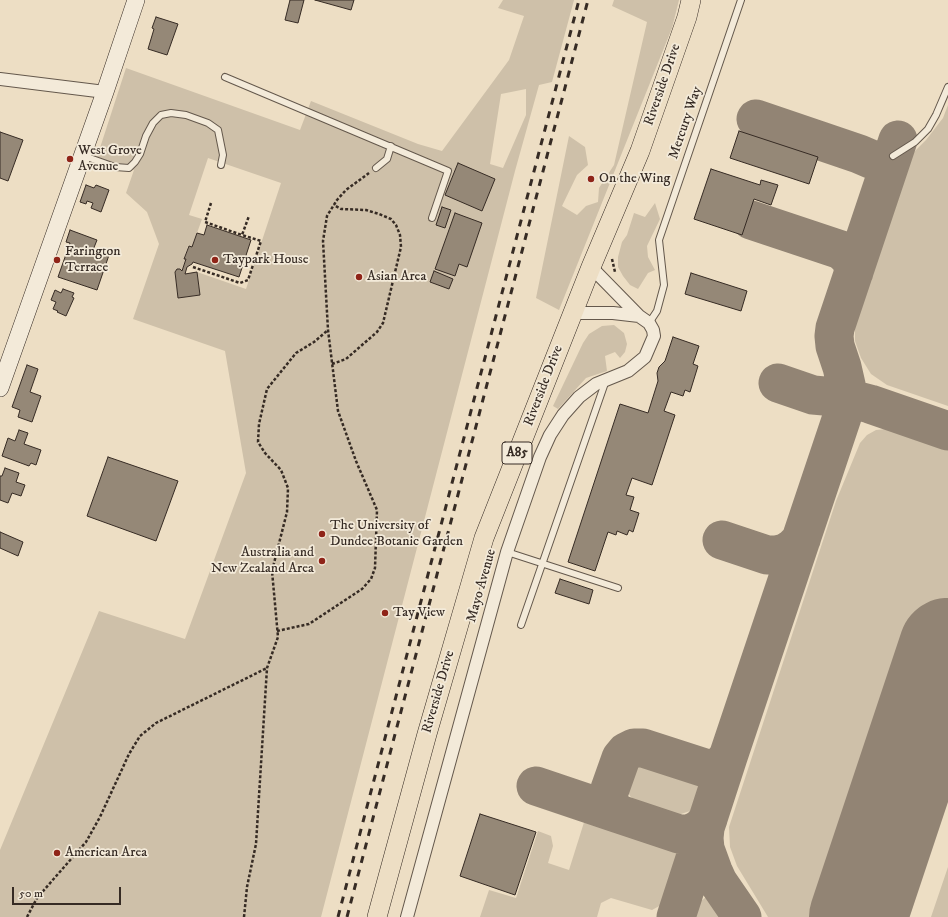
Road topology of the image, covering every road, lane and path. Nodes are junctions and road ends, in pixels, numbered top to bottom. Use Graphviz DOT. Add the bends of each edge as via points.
graph roads {
  1 [pos="136,0"];
  2 [pos="691,0"];
  3 [pos="741,0"];
  4 [pos="225,78"];
  5 [pos="0,79"];
  6 [pos="948,87"];
  7 [pos="105,92"];
  8 [pos="391,146"];
  9 [pos="82,155"];
  10 [pos="893,156"];
  11 [pos="220,165"];
  12 [pos="376,168"];
  13 [pos="211,203"];
  14 [pos="334,205"];
  15 [pos="249,216"];
  16 [pos="432,218"];
  17 [pos="242,235"];
  18 [pos="193,267"];
  19 [pos="591,267"];
  20 [pos="572,313"];
  21 [pos="644,320"];
  22 [pos="328,330"];
  23 [pos="332,364"];
  24 [pos="606,380"];
  25 [pos="0,388"];
  26 [pos="507,552"];
  27 [pos="543,564"];
  28 [pos="618,588"];
  29 [pos="521,625"];
  30 [pos="277,631"];
  31 [pos="267,668"];
  32 [pos="27,917"];
  33 [pos="244,917"];
  34 [pos="377,917"];
  35 [pos="407,917"];
  1 -- 7 [label="street"];
  2 -- 19 [label="main road, Riverside Drive / A85" via="640,151"];
  3 -- 21 [label="lane, Mercury Way" via="659,240 664,285 657,311"];
  4 -- 8 [label="lane"];
  5 -- 7 [label="street"];
  6 -- 10 [label="lane" via="928,129 915,142"];
  7 -- 9 [label="street"];
  8 -- 12 [label="lane" via="387,159"];
  8 -- 16 [label="lane" via="448,171"];
  9 -- 11 [label="lane" via="115,167 129,168 140,154 153,123 171,112 208,123 218,130 223,155"];
  9 -- 25 [label="street"];
  12 -- 14 [label="path" via="346,190"];
  13 -- 17 [label="path" via="205,222"];
  14 -- 22 [label="path" via="327,216 323,241"];
  14 -- 23 [label="path" via="341,209 366,210 390,219 400,235 401,247 383,323 346,359"];
  15 -- 17 [label="path"];
  17 -- 18 [label="path" via="261,241 248,280 240,283"];
  19 -- 20 [label="main road, Riverside Drive / A85"];
  19 -- 21 [label="street"];
  20 -- 21 [label="street" via="614,313"];
  20 -- 34 [label="main road, Riverside Drive / A85" via="484,538 426,734"];
  21 -- 24 [label="street, Mayo Avenue" via="653,330 654,336 645,356 628,371"];
  22 -- 23 [label="path"];
  22 -- 30 [label="path" via="296,353 267,389 259,424 258,442 281,470 288,488 287,512 272,571"];
  23 -- 30 [label="path" via="338,411 377,510 375,568 371,579 362,589 309,624"];
  24 -- 26 [label="street, Mayo Avenue" via="596,384 580,397 563,415 550,435"];
  24 -- 27 [label="lane"];
  26 -- 27 [label="lane"];
  26 -- 35 [label="street, Mayo Avenue"];
  27 -- 28 [label="lane"];
  27 -- 29 [label="lane"];
  30 -- 31 [label="path" via="278,637"];
  31 -- 32 [label="path" via="156,723 140,736 128,754 86,842 37,898"];
  31 -- 33 [label="path" via="256,844"];
}
